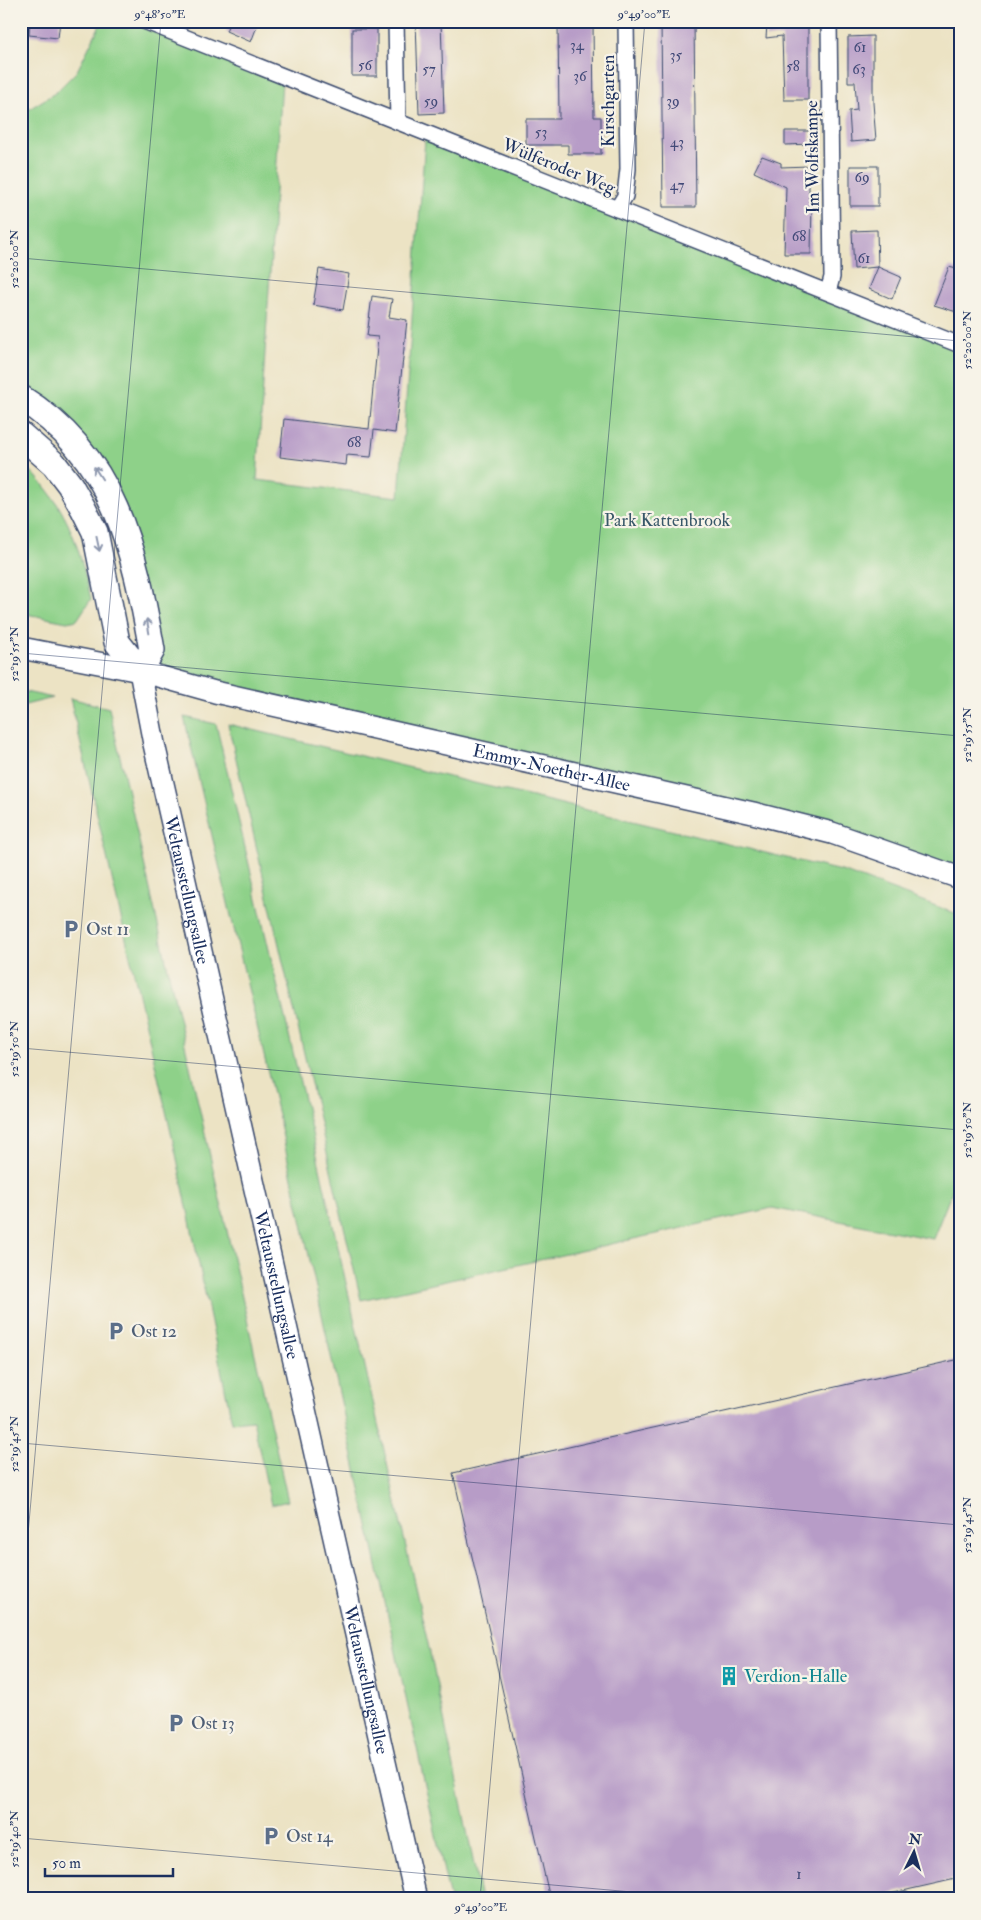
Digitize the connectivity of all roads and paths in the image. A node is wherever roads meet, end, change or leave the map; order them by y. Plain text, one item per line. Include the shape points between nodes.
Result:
1 (144, 21) edge
2 (396, 21) edge
3 (626, 21) edge
4 (828, 21) edge
5 (174, 27) edge
6 (398, 122) junction
7 (617, 209) junction
8 (828, 292) junction
9 (960, 345) edge
10 (21, 398) edge
11 (21, 435) edge
12 (21, 648) edge
13 (140, 671) junction
14 (960, 878) edge
15 (416, 1899) edge

1 - 5 street, Wülferoder Weg
2 - 6 street
3 - 7 street, Kirschgarten via 628,169 625,196
4 - 8 street, Im Wolfskampe via 832,277
5 - 6 street, Wülferoder Weg
6 - 7 street, Wülferoder Weg
7 - 8 street, Wülferoder Weg
8 - 9 street, Wülferoder Weg
13 -> 10 highway via 152,650 131,552 119,514 101,477 72,438
11 -> 13 highway via 54,464 83,508 95,532 117,642
12 - 13 main road, Emmy-Noether-Allee
13 - 14 main road, Emmy-Noether-Allee via 215,692 754,813 832,833
13 - 15 main road, Weltausstellungsallee

